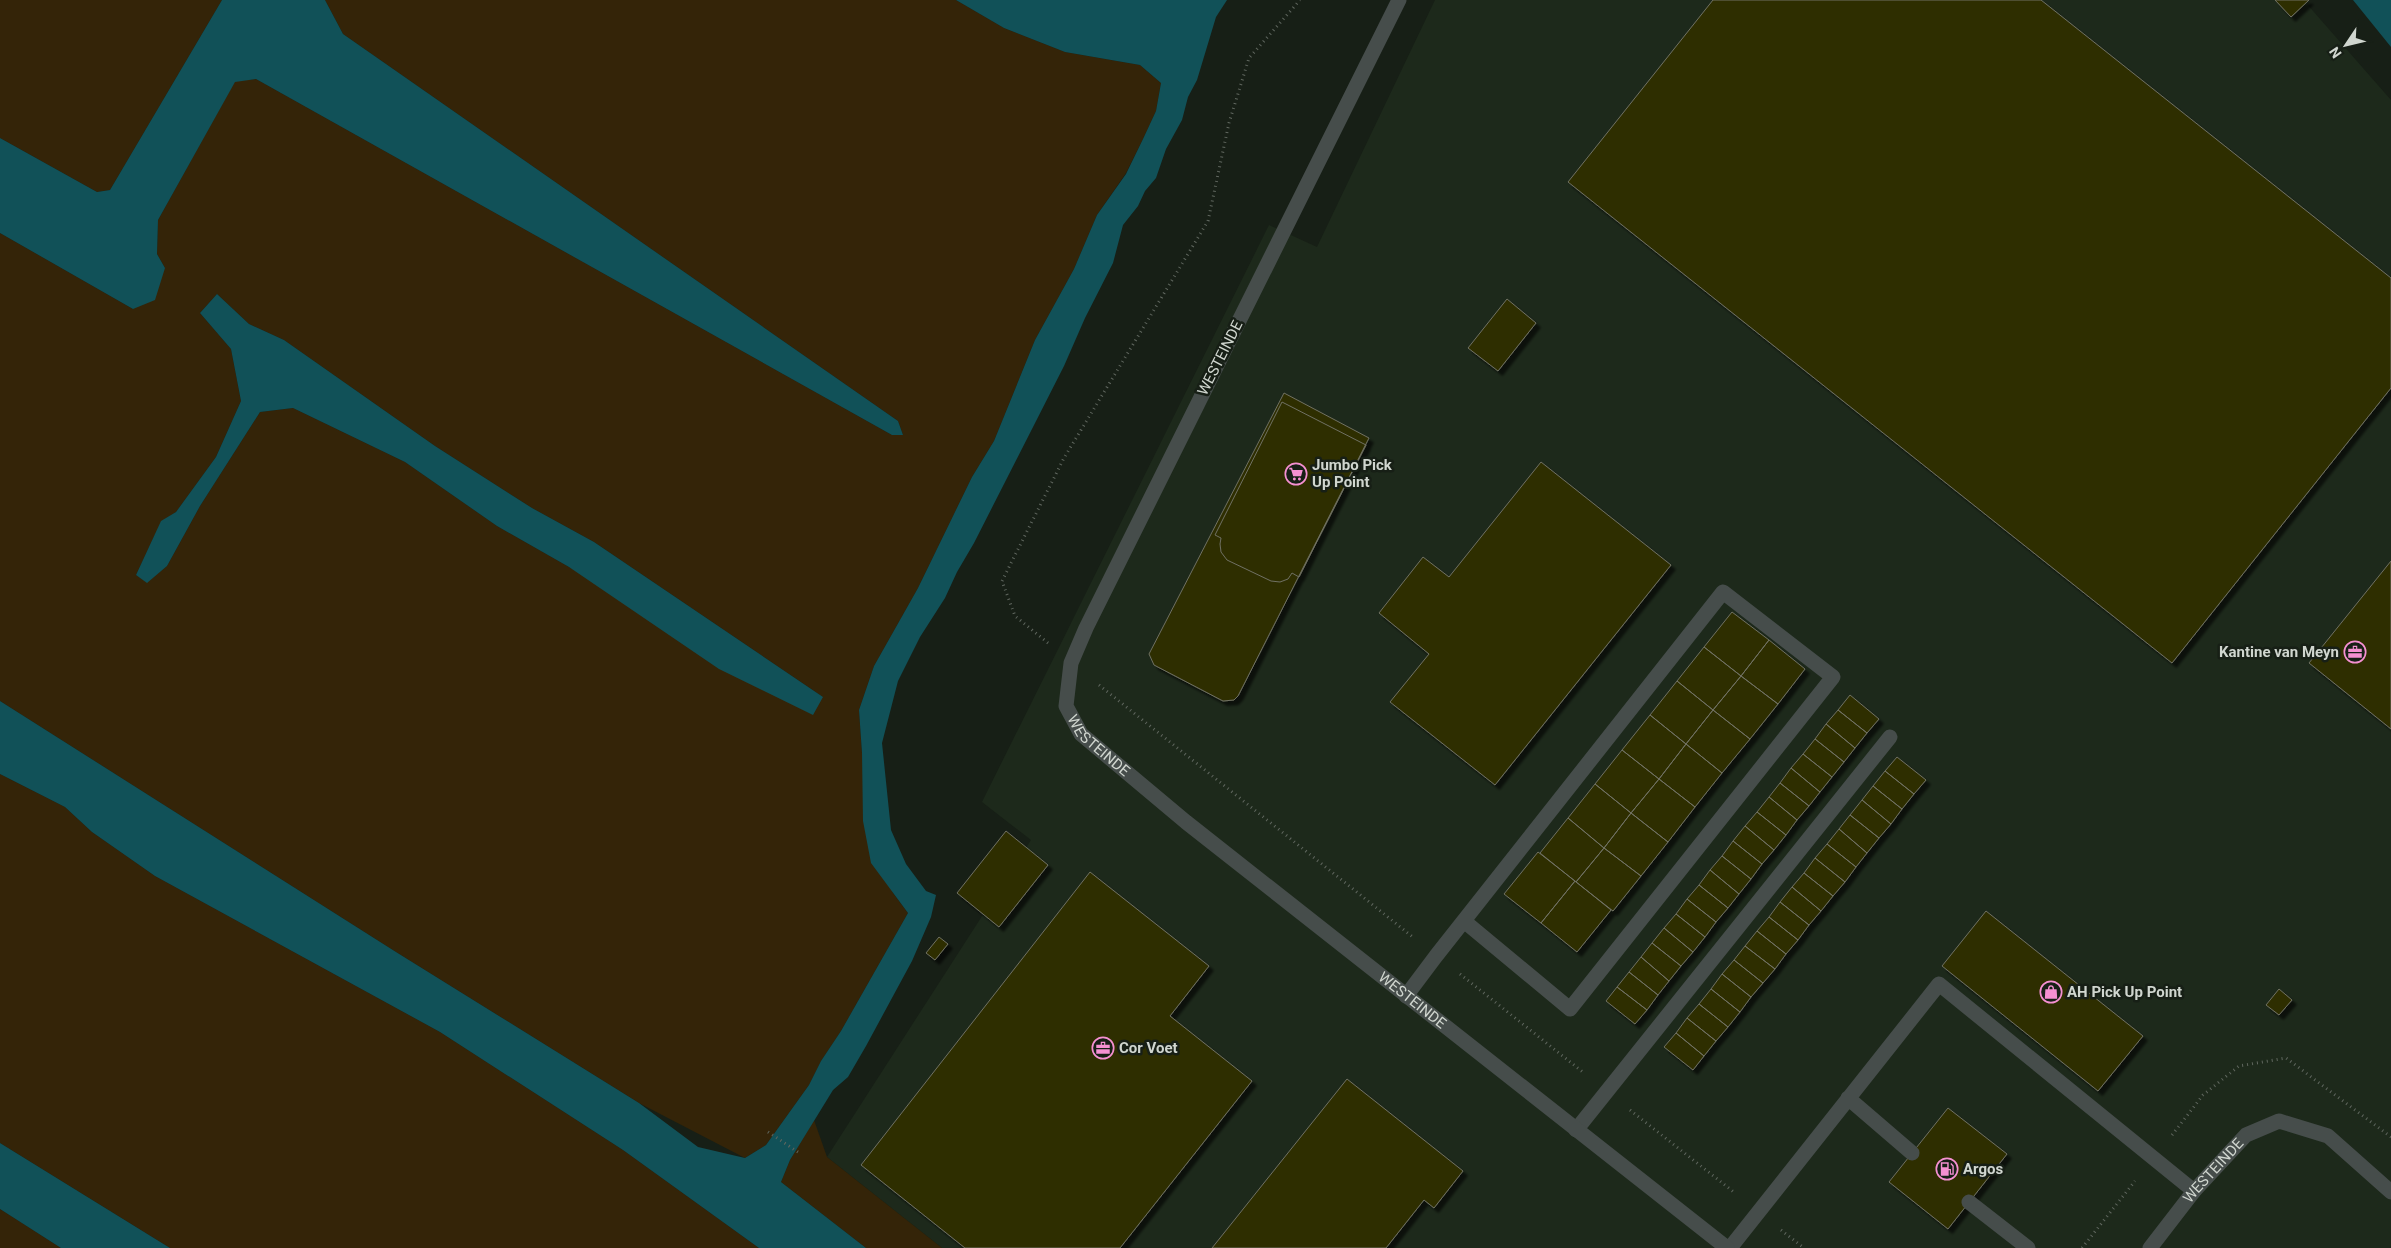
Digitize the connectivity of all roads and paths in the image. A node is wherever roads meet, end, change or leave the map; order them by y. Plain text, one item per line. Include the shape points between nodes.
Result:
1 (1300, 0) edge
2 (1400, 0) edge
3 (1071, 663) junction
4 (1890, 737) dead end
5 (1464, 921) junction
6 (1406, 996) junction
7 (1848, 1098) junction
8 (1576, 1130) junction
9 (768, 1132) dead end
10 (798, 1152) dead end
11 (1912, 1153) dead end
12 (2194, 1191) junction
13 (2391, 1192) edge
14 (1969, 1202) dead end
15 (1728, 1248) edge
16 (2028, 1248) edge
17 (2150, 1248) edge

1 - 3 path via 1250,58 1229,123 1208,222 1064,458 1002,581 1015,616
2 - 3 street, WESTEINDE via 1113,572
3 - 6 street, WESTEINDE via 1066,706 1081,734 1186,822
4 - 8 street
5 - 5 street via 1723,592 1833,677 1570,1010
5 - 6 street
6 - 8 street, WESTEINDE
7 - 11 street
7 - 12 street via 1940,984
7 - 15 street
8 - 15 street, WESTEINDE
9 - 10 path
12 - 13 street, WESTEINDE via 2246,1136 2279,1121 2328,1136
12 - 17 street, WESTEINDE
14 - 16 street

